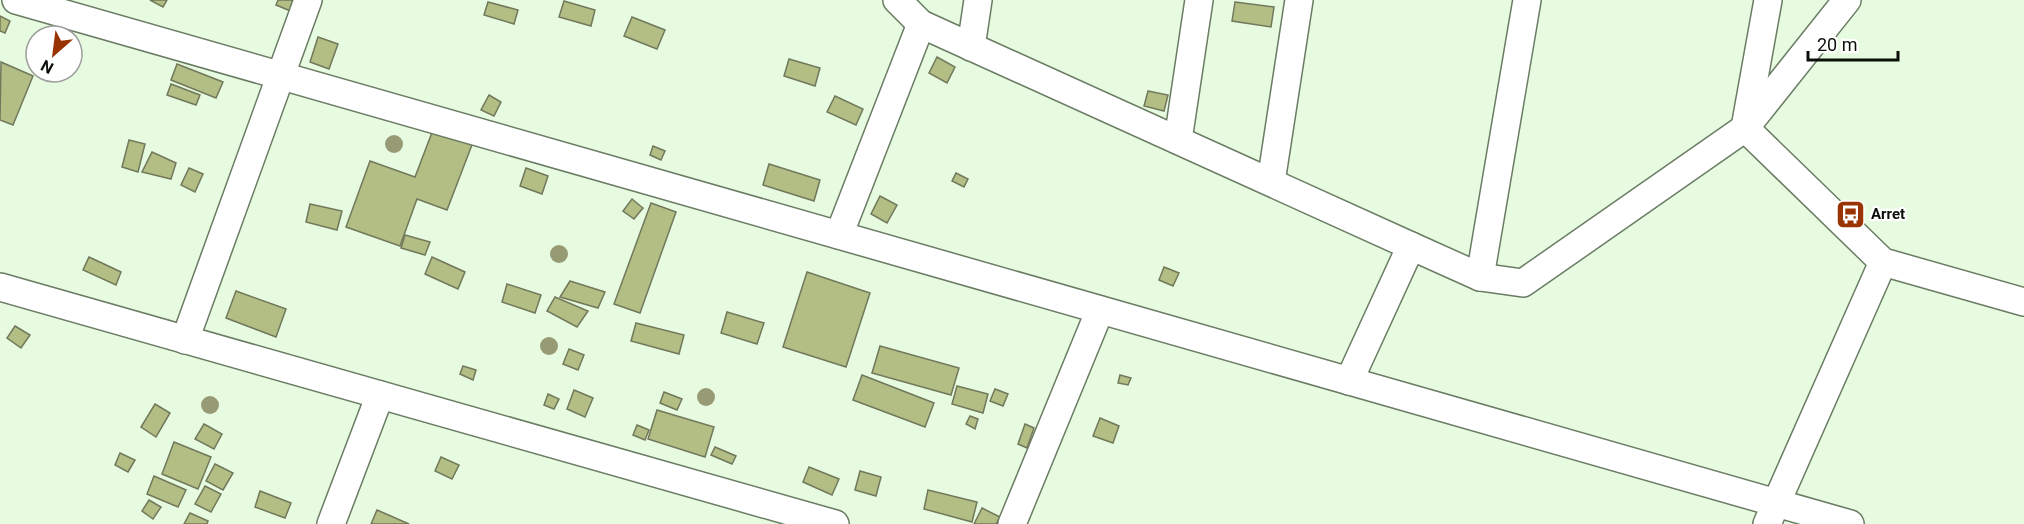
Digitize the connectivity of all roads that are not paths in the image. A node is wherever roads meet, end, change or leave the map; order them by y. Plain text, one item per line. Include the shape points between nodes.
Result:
1 (16, 0) edge
2 (308, 0) edge
3 (897, 0) edge
4 (978, 0) edge
5 (1200, 0) edge
6 (1299, 0) edge
7 (1527, 0) edge
8 (1768, 0) edge
9 (1847, 0) edge
10 (921, 24) junction
11 (971, 47) junction
12 (281, 76) junction
13 (1745, 128) junction
14 (1178, 140) junction
15 (1271, 182) junction
16 (839, 236) junction
17 (1411, 246) junction
18 (1882, 262) junction
19 (1480, 277) junction
20 (0, 287) edge
21 (2024, 302) edge
22 (1100, 310) junction
23 (184, 340) junction
24 (1349, 381) junction
25 (380, 395) junction
26 (1772, 513) edge
27 (331, 524) edge
28 (835, 524) edge
29 (1011, 524) edge
30 (1850, 524) edge

1 - 12 street
2 - 12 street
3 - 10 street
4 - 11 street
5 - 14 street
6 - 15 street
7 - 19 street
8 - 13 street
9 - 13 street
10 - 11 street
10 - 16 street
11 - 14 street
12 - 16 street
12 - 23 street
13 - 18 street
13 - 19 street via 1523,283
14 - 15 street
15 - 17 street
16 - 22 street
17 - 19 street
17 - 24 street
18 - 21 street
18 - 26 street
20 - 23 street
22 - 24 street
22 - 29 street
23 - 25 street
24 - 26 street
25 - 27 street
25 - 28 street
26 - 30 street

